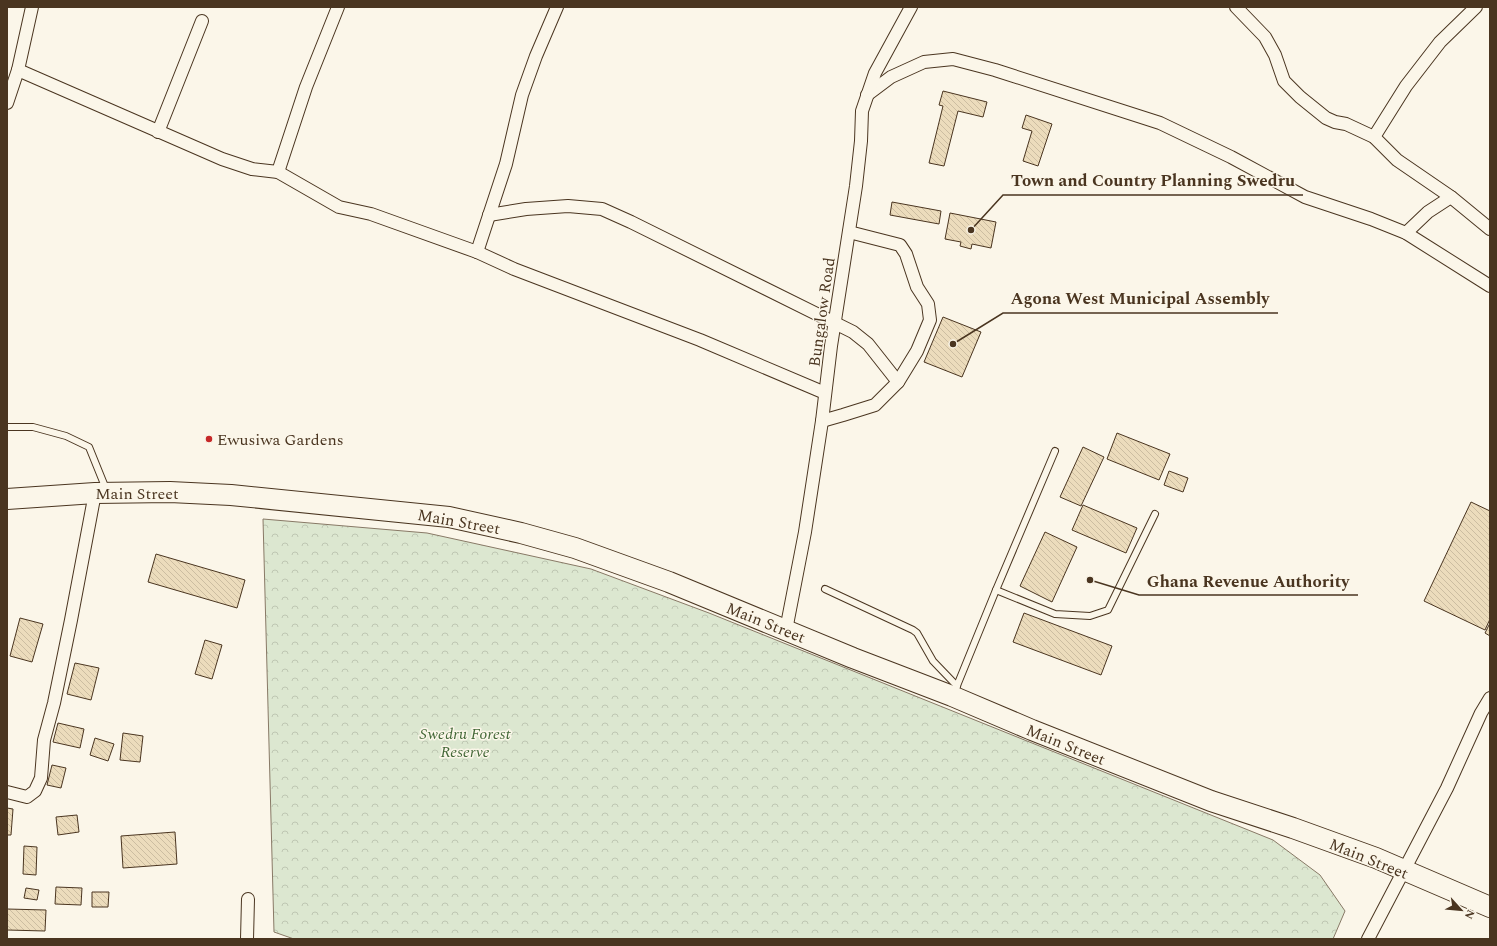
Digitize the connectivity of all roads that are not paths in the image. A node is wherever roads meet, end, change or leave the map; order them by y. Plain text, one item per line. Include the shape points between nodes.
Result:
1 (32, 7) edge
2 (338, 7) edge
3 (558, 7) edge
4 (910, 7) edge
5 (1236, 7) edge
6 (1476, 7) edge
7 (202, 20) dead end
8 (18, 70) junction
9 (867, 95) junction
10 (7, 103) edge
11 (158, 132) junction
12 (1374, 136) junction
13 (278, 172) junction
14 (1451, 197) junction
15 (489, 215) junction
16 (1490, 229) edge
17 (849, 232) junction
18 (1406, 234) junction
19 (477, 252) junction
20 (1490, 286) edge
21 (835, 323) junction
22 (898, 382) junction
23 (825, 393) junction
24 (822, 421) junction
25 (7, 427) edge
26 (1055, 451) dead end
27 (101, 493) junction
28 (7, 499) edge
29 (1155, 514) dead end
30 (825, 589) dead end
31 (996, 590) junction
32 (786, 630) junction
33 (955, 691) junction
34 (1490, 698) edge
35 (7, 792) edge
36 (1404, 871) junction
37 (248, 899) dead end
38 (1490, 907) edge
39 (247, 939) edge
40 (1368, 939) edge

1 - 8 street
2 - 13 street via 306,87
3 - 15 street via 522,95 506,164
4 - 9 street, Bungalow Road via 875,73
5 - 12 street via 1265,37 1284,81 1300,97 1326,118
6 - 12 street via 1435,48 1406,86
7 - 11 street
8 - 10 street
8 - 11 street
9 - 17 street, Bungalow Road via 862,111 861,141
9 - 18 street via 891,77 924,62 953,59 1160,123 1305,197 1371,219
11 - 13 street via 252,169
12 - 14 street via 1397,160
13 - 19 street via 339,207 371,214
14 - 16 street
14 - 18 street via 1428,212
15 - 19 street
15 - 21 street via 568,206 602,209
17 - 21 street, Bungalow Road
17 - 22 street via 900,245 906,254 917,287 928,304 930,320 917,351
18 - 20 street
19 - 23 street via 514,269 700,340
21 - 22 street via 853,332 868,344
21 - 23 street, Bungalow Road
22 - 24 street via 875,405
23 - 24 street, Bungalow Road
24 - 32 street, Bungalow Road via 805,532
25 - 27 lane via 40,429 66,436 89,447
26 - 31 lane
27 - 28 main road, Main Street
27 - 32 main road, Main Street via 170,492 231,495 449,517 575,548 669,582
27 - 35 street via 44,740 41,778 36,791 27,797
29 - 31 lane via 1108,610 1090,616 1055,614
30 - 33 lane via 917,633
31 - 33 lane
32 - 33 main road, Main Street
33 - 36 main road, Main Street via 1032,730 1211,801 1293,828
34 - 36 street
36 - 38 main road, Main Street
36 - 40 street
37 - 39 street

